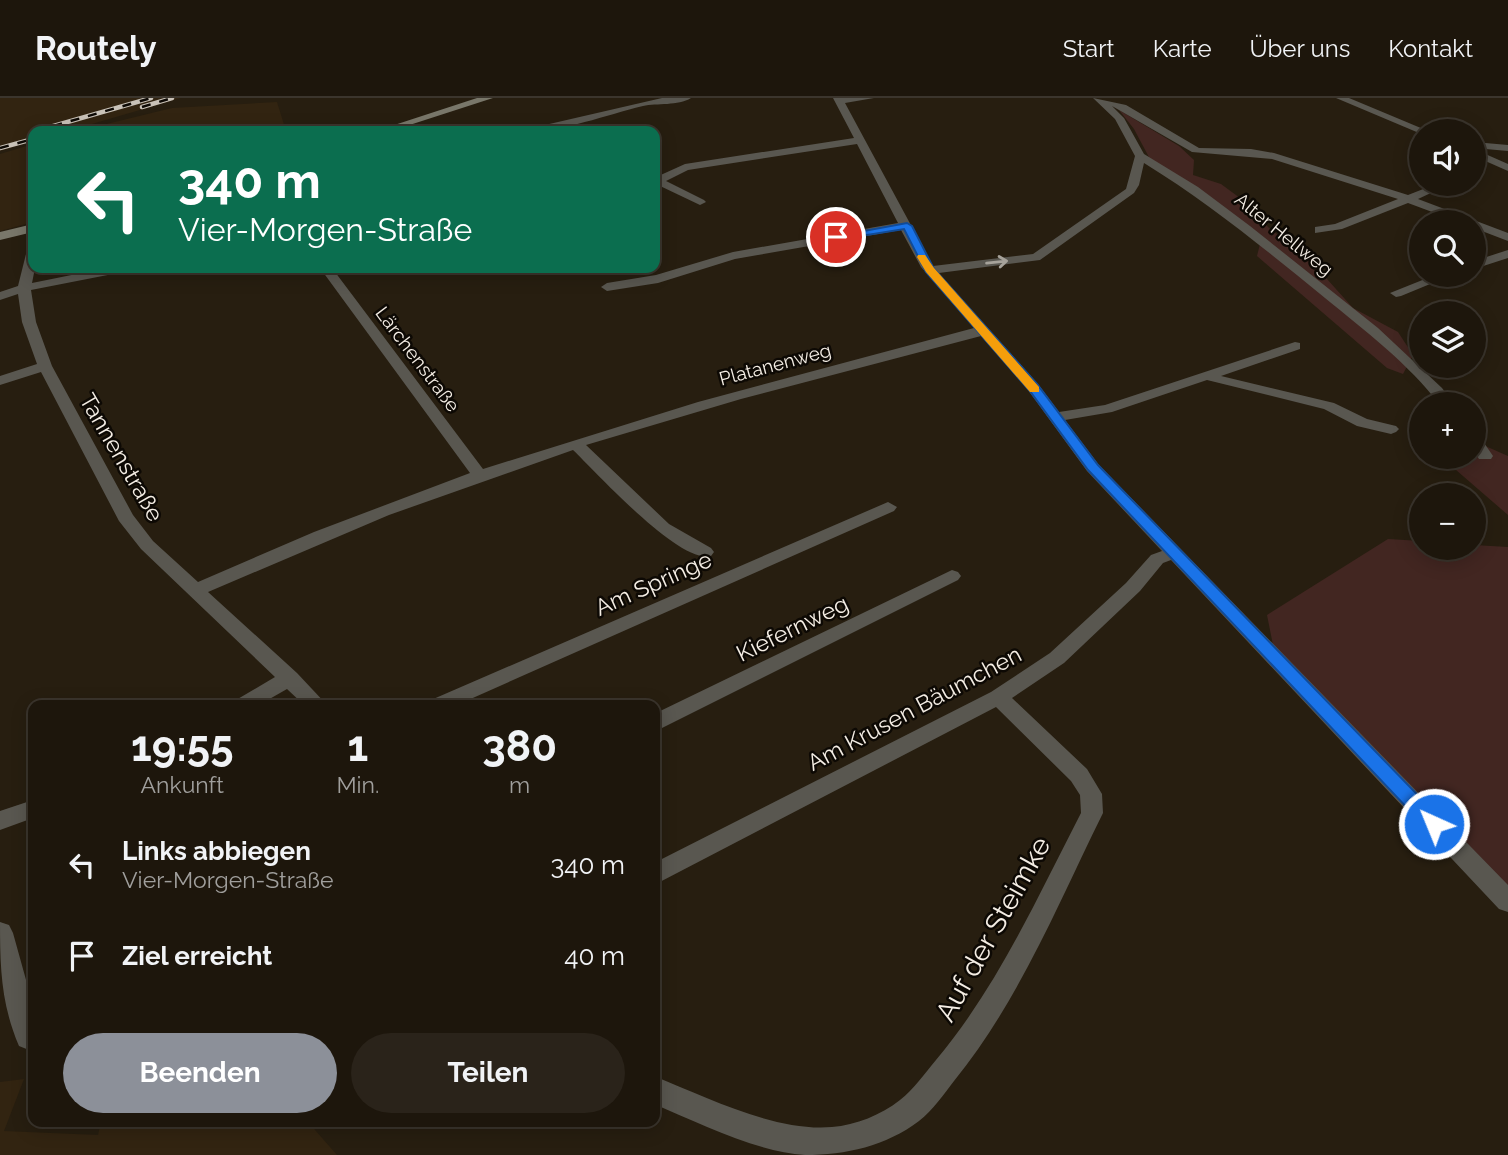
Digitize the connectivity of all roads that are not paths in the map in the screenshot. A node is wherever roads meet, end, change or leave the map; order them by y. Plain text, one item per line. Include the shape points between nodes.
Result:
1 (488, 98) edge
2 (686, 98) edge
3 (869, 98) edge
4 (1340, 98) edge
5 (839, 100) edge
6 (1102, 100) edge
7 (1409, 125) edge
8 (397, 126) edge
9 (550, 126) edge
10 (860, 140) junction
11 (1486, 146) edge
12 (1508, 148) edge
13 (1140, 156) junction
14 (1486, 158) edge
15 (1508, 168) edge
16 (660, 180) edge
17 (660, 184) edge
18 (1416, 196) edge
19 (1409, 199) junction
20 (700, 202) dead end
21 (907, 226) junction
22 (28, 229) edge
23 (1319, 230) dead end
24 (0, 236) edge
25 (1508, 237) edge
26 (1508, 254) edge
27 (1486, 261) edge
28 (930, 270) junction
29 (28, 271) edge
30 (98, 273) edge
31 (330, 273) edge
32 (607, 287) dead end
33 (1413, 287) edge
34 (24, 288) junction
35 (1396, 293) dead end
36 (0, 296) edge
37 (985, 331) junction
38 (1294, 346) dead end
39 (45, 366) junction
40 (1208, 376) junction
41 (0, 381) edge
42 (1438, 392) edge
43 (1053, 417) junction
44 (1391, 429) dead end
45 (577, 444) junction
46 (479, 474) junction
47 (888, 507) dead end
48 (705, 552) dead end
49 (1172, 553) junction
50 (952, 576) dead end
51 (196, 590) junction
52 (290, 678) junction
53 (998, 697) junction
54 (252, 700) edge
55 (312, 700) edge
56 (449, 700) edge
57 (660, 721) edge
58 (28, 811) edge
59 (0, 821) edge
60 (660, 871) edge
61 (1508, 901) edge
62 (0, 933) edge
63 (28, 1033) edge
64 (660, 1092) edge

1 - 8 street
2 - 9 street via 644,103
3 - 5 street
4 - 7 street
5 - 10 street
6 - 13 street, Alter Hellweg via 1119,118
6 - 19 street via 1196,150 1262,153
10 - 16 street via 699,164
10 - 21 street
11 - 12 street
28 -> 13 street via 1036,257 1130,191
13 - 42 street, Alter Hellweg via 1246,228 1373,331
14 - 15 street
17 - 20 street
18 - 19 street
19 - 23 street via 1338,228
19 - 25 street
21 - 28 street
21 - 32 street via 733,257 658,279
22 - 24 street
26 - 27 street
28 - 37 street
29 - 34 street, Tannenstraße
30 - 34 street
31 - 46 street, Lärchenstraße
33 - 35 street
34 - 36 street
34 - 39 street, Tannenstraße via 29,322
37 - 43 street
37 - 45 street, Platanenweg via 702,405
38 - 40 street
39 - 41 street
39 - 51 street, Tannenstraße via 125,517 147,545
40 - 43 street via 1107,408
40 - 44 street via 1329,406 1362,423
43 - 49 street
45 - 46 street, Platanenweg
45 - 48 street via 663,528
46 - 51 street, Platanenweg via 307,539
47 - 56 street, Am Springe
49 - 53 street, Am Krusen Bäumchen via 1157,559 1065,652
49 - 61 street
50 - 57 street, Kiefernweg
51 - 52 street, Tannenstraße
52 - 54 street
52 - 55 street, Tannenstraße
53 - 60 street, Am Krusen Bäumchen
53 - 64 street, Auf der Steimke via 1079,775 1091,794 1091,813 997,998 960,1054 910,1110 841,1141 791,1139
58 - 59 street
62 - 63 street

